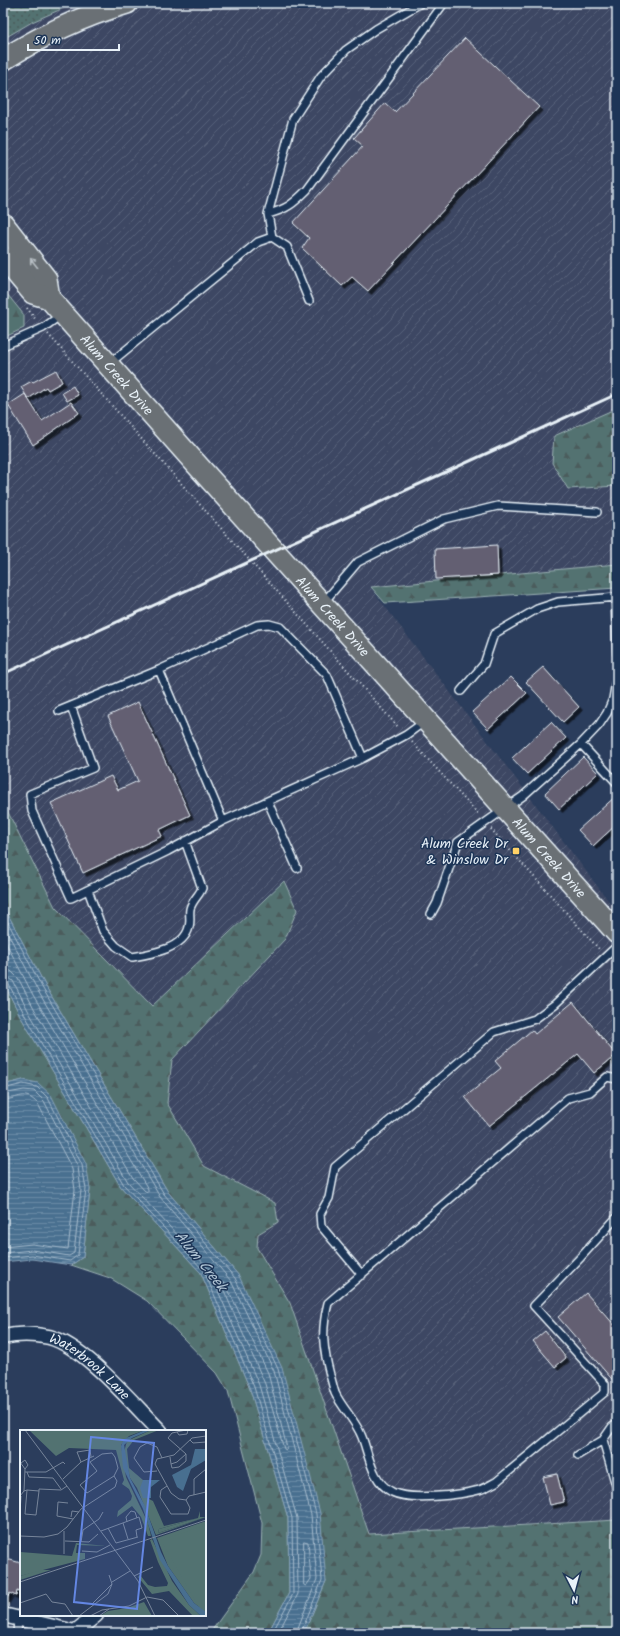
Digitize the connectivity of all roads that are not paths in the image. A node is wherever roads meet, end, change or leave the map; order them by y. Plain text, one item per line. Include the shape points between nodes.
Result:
1 (127, 3) edge
2 (421, 3) edge
3 (444, 3) edge
4 (3, 60) edge
5 (268, 214) junction
6 (3, 224) edge
7 (272, 237) junction
8 (3, 257) edge
9 (49, 298) junction
10 (308, 301) dead end
11 (63, 314) junction
12 (3, 346) edge
13 (108, 364) junction
14 (597, 512) dead end
15 (616, 597) edge
16 (323, 604) junction
17 (617, 653) edge
18 (159, 670) junction
19 (617, 675) edge
20 (461, 691) dead end
21 (71, 706) junction
22 (59, 711) dead end
23 (426, 720) junction
24 (581, 744) junction
25 (363, 758) junction
26 (617, 783) edge
27 (268, 802) junction
28 (505, 810) junction
29 (223, 821) junction
30 (186, 841) junction
31 (297, 868) dead end
32 (88, 890) junction
33 (431, 914) dead end
34 (617, 933) edge
35 (617, 946) edge
36 (617, 1079) edge
37 (617, 1217) edge
38 (362, 1275) junction
39 (3, 1337) edge
40 (617, 1424) edge
41 (159, 1430) edge
42 (603, 1440) junction
43 (578, 1455) dead end
44 (617, 1489) edge
45 (3, 1615) edge
46 (95, 1616) edge
47 (18, 1619) junction
48 (17, 1633) edge

1 - 4 main road via 74,21 27,44
2 - 5 lane via 346,50 321,76 293,119
3 - 5 lane via 307,190 283,210
5 - 7 lane
9 -> 6 main road via 46,279
7 - 10 lane via 287,247
7 - 13 lane via 258,242
8 - 9 main road, Alum Creek Drive via 33,293
9 - 11 main road, Alum Creek Drive
11 - 12 lane via 43,328
11 - 13 main road, Alum Creek Drive
13 - 16 main road, Alum Creek Drive
14 - 16 lane via 498,506 444,519 358,562
15 - 17 lane
15 - 20 lane via 558,602 537,609 494,634 484,664
16 - 23 main road, Alum Creek Drive
18 - 21 lane
18 - 25 lane via 257,625 269,624 280,627 327,675
18 - 29 lane
19 - 24 lane via 613,699 607,713
21 - 22 lane
21 - 32 lane via 93,768 30,794 32,811 71,898
23 - 25 lane via 406,735
23 - 28 main road, Alum Creek Drive
24 - 26 lane
24 - 28 lane
25 - 27 lane
27 - 29 lane
27 - 31 lane
28 - 33 lane via 458,842
28 - 34 main road, Alum Creek Drive
29 - 30 lane
30 - 32 lane
30 - 32 lane via 202,888 190,910 189,928 183,939 161,952 132,957 116,946 103,932
35 - 38 lane via 555,1004 534,1019 494,1032 335,1167 329,1198 320,1214 321,1226
36 - 38 lane via 607,1078 590,1092 568,1098
37 - 38 lane via 534,1306 605,1384 605,1392 496,1482 480,1490 457,1494 405,1496 392,1492 381,1484 372,1468 362,1436 335,1393 324,1354 323,1338 328,1303
39 - 41 street, Waterbrook Lane via 49,1338 77,1351
40 - 42 lane
42 - 43 lane
42 - 44 lane
45 - 47 street
46 - 47 street via 75,1632
47 - 48 lane

